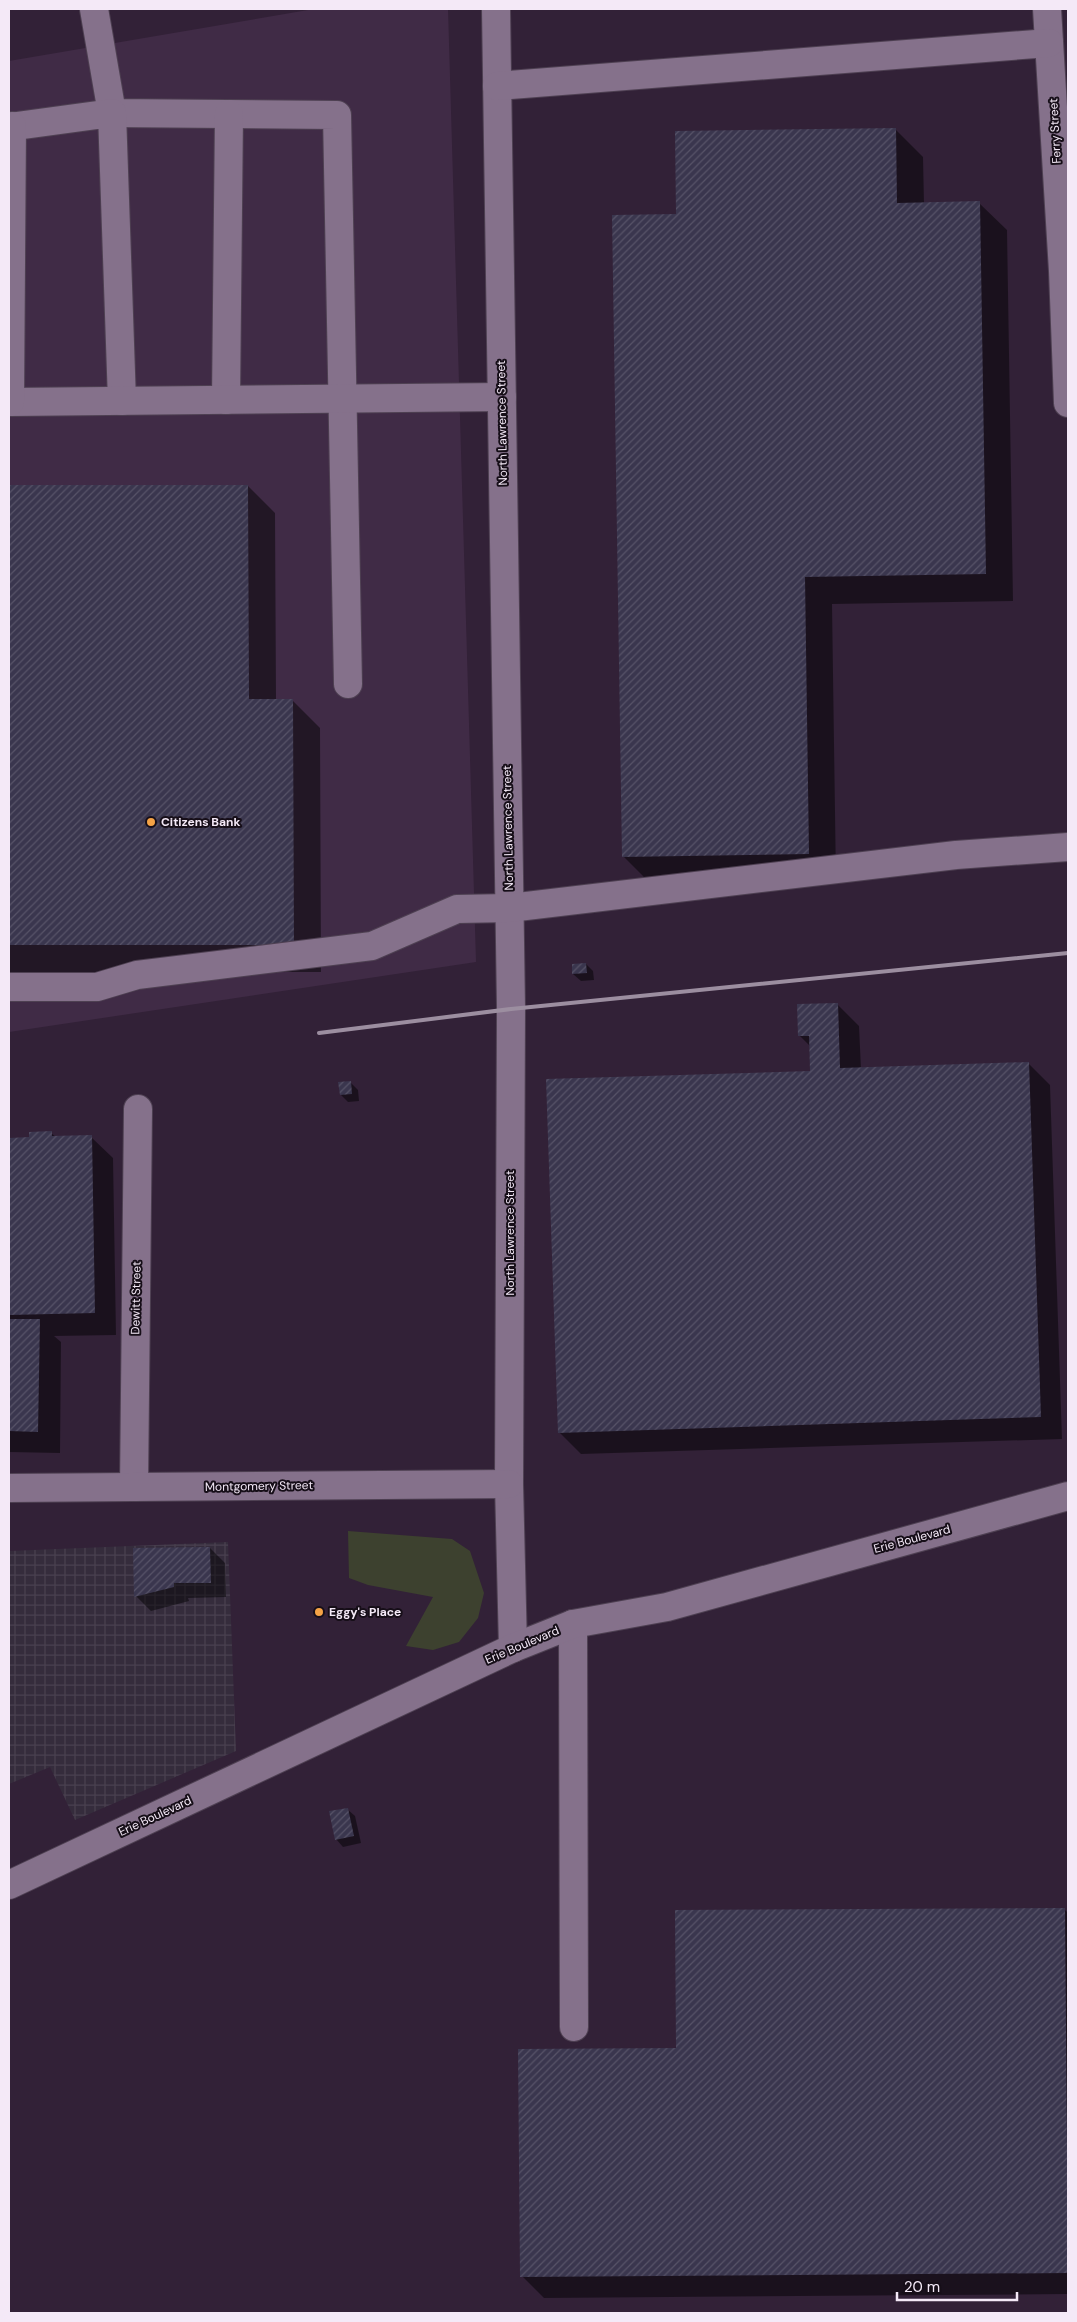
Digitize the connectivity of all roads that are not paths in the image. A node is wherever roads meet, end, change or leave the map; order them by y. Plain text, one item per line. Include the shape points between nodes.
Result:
1 (94, 9) edge
2 (496, 9) edge
3 (1047, 9) edge
4 (1049, 43) junction
5 (497, 86) junction
6 (112, 113) junction
7 (229, 114) junction
8 (10, 127) edge
9 (1066, 270) edge
10 (502, 397) junction
11 (342, 399) junction
12 (226, 400) junction
13 (122, 401) junction
14 (9, 402) edge
15 (1068, 403) edge
16 (348, 684) dead end
17 (1068, 847) edge
18 (510, 908) junction
19 (9, 987) edge
20 (138, 1109) dead end
21 (509, 1484) junction
22 (134, 1487) junction
23 (9, 1488) edge
24 (1068, 1496) edge
25 (573, 1624) junction
26 (514, 1648) junction
27 (9, 1885) edge
28 (574, 2028) dead end

1 - 6 street
2 - 5 street, North Lawrence Street
3 - 4 street, Ferry Street
4 - 5 street
4 - 9 street, Ferry Street
5 - 10 street, North Lawrence Street
6 - 7 street
6 - 8 street
6 - 13 street
7 - 11 street via 337,115
7 - 12 street
8 - 14 street
9 - 15 street, Ferry Street
10 - 11 street
10 - 18 street, North Lawrence Street
11 - 12 street
11 - 16 street
12 - 13 street
13 - 14 street
17 - 18 street via 956,855
18 - 19 street via 457,909 372,946 138,975 97,988
18 - 21 street, North Lawrence Street
20 - 22 street, Dewitt Street
21 - 22 street, Montgomery Street
21 - 26 street, North Lawrence Street
22 - 23 street, Montgomery Street
24 - 25 street, Erie Boulevard via 667,1607
25 - 26 street, Erie Boulevard
25 - 28 street
26 - 27 street, Erie Boulevard

